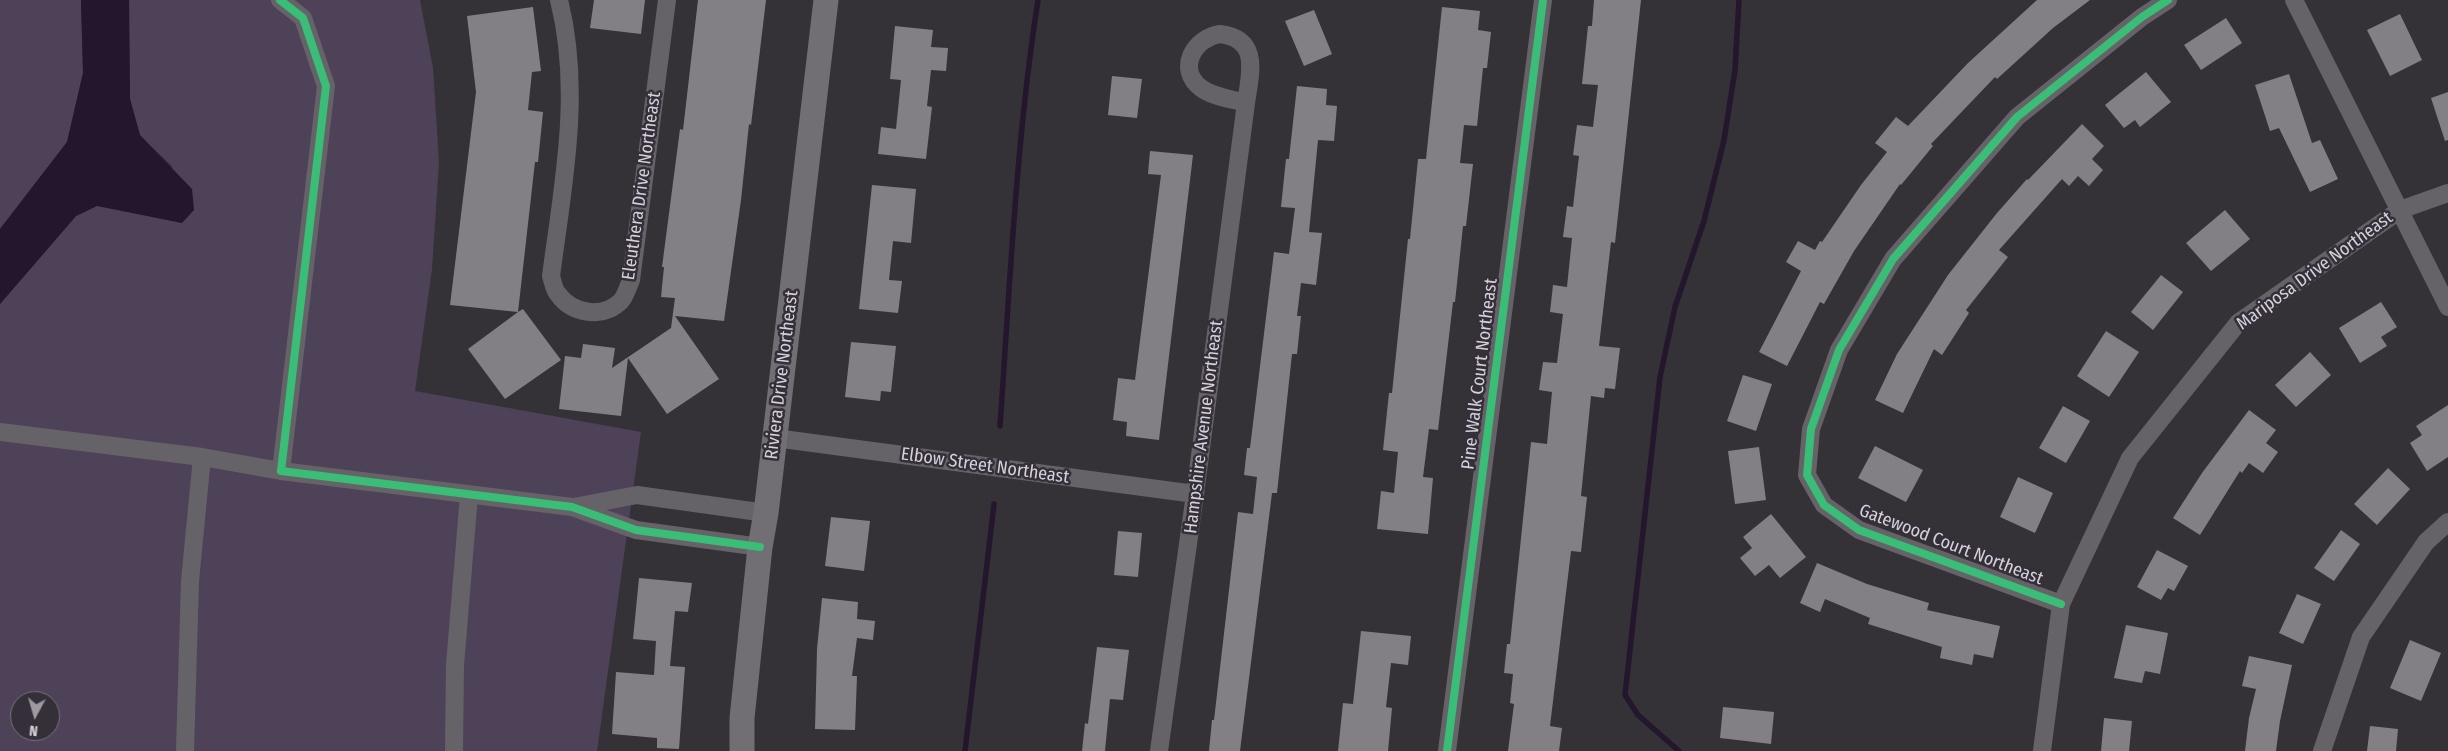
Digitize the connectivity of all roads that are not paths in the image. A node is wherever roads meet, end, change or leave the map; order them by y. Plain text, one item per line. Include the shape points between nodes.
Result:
1 (280, 0) edge
2 (559, 0) edge
3 (667, 0) edge
4 (826, 0) edge
5 (1543, 0) edge
6 (2168, 0) edge
7 (2294, 0) edge
8 (1246, 103) dead end
9 (2448, 193) edge
10 (2400, 210) junction
11 (2448, 307) edge
12 (0, 432) edge
13 (774, 438) junction
14 (202, 457) junction
15 (281, 471) junction
16 (1195, 494) junction
17 (469, 495) junction
18 (572, 507) junction
19 (766, 513) junction
20 (2448, 522) edge
21 (760, 547) junction
22 (2061, 604) junction
23 (185, 751) edge
24 (454, 751) edge
25 (742, 751) edge
26 (1159, 751) edge
27 (1447, 751) edge
28 (2042, 751) edge
29 (2322, 751) edge

1 - 15 street via 303,18 326,86
2 - 3 street, Eleuthera Drive Northeast via 567,32 569,135 551,276 557,294 568,305 586,312 607,311 622,301 631,280
4 - 13 street, Riviera Drive Northeast
5 - 27 street, Pine Walk Court Northeast
6 - 22 street, Gatewood Court Northeast via 2017,117 1893,259 1839,350 1811,429 1807,475 1824,505 1859,530
7 - 10 street
8 - 16 street, Hampshire Avenue Northeast
9 - 10 street, Mariposa Drive Northeast
10 - 11 street
10 - 22 street, Mariposa Drive Northeast via 2238,323 2130,458
12 - 14 street
13 - 16 street, Elbow Street Northeast
13 - 19 street, Riviera Drive Northeast
14 - 15 street
14 - 23 street via 190,581
15 - 17 street
16 - 26 street, Hampshire Avenue Northeast
17 - 18 street
17 - 24 street via 454,665
18 - 19 street via 637,495
18 - 21 street via 636,530
19 - 21 street, Riviera Drive Northeast
20 - 29 street via 2426,542 2361,637
21 - 25 street, Riviera Drive Northeast via 742,718
22 - 28 street, Mariposa Drive Northeast

